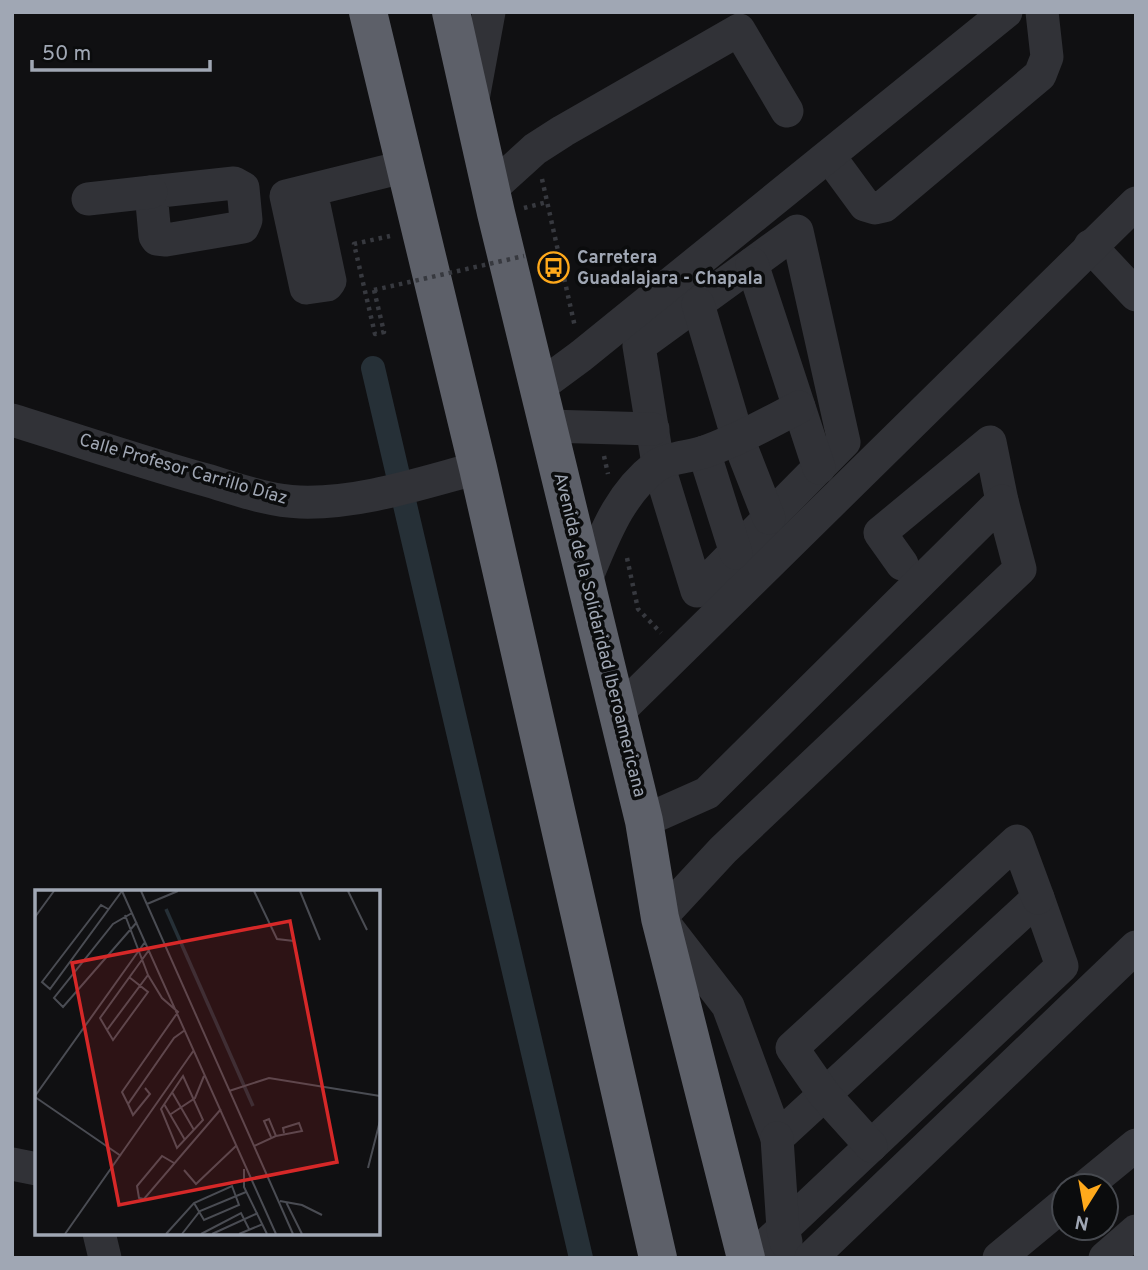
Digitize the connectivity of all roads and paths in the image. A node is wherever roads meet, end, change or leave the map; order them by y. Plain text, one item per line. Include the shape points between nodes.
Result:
1 (369, 12) edge
2 (451, 12) edge
3 (489, 12) edge
4 (1006, 12) edge
5 (1042, 12) edge
6 (472, 105) junction
7 (787, 111) dead end
8 (535, 149) junction
9 (829, 156) junction
10 (407, 166) junction
11 (491, 190) junction
12 (151, 192) junction
13 (88, 199) dead end
14 (244, 202) junction
15 (547, 202) junction
16 (1136, 203) edge
17 (524, 207) dead end
18 (390, 236) dead end
19 (1090, 246) junction
20 (524, 256) dead end
21 (752, 264) junction
22 (1136, 295) edge
23 (698, 304) junction
24 (581, 356) junction
25 (539, 387) junction
26 (799, 407) junction
27 (12, 420) edge
28 (548, 426) junction
29 (598, 428) junction
30 (653, 429) junction
31 (738, 439) junction
32 (704, 452) junction
33 (658, 464) junction
34 (478, 468) junction
35 (819, 468) junction
36 (1002, 501) junction
37 (616, 510) junction
38 (769, 518) junction
39 (736, 553) junction
40 (902, 564) dead end
41 (586, 579) junction
42 (692, 641) junction
43 (618, 712) junction
44 (644, 821) junction
45 (1038, 898) junction
46 (660, 918) junction
47 (1136, 947) edge
48 (824, 1094) junction
49 (777, 1138) junction
50 (1136, 1145) edge
51 (871, 1146) junction
52 (12, 1164) edge
53 (35, 1169) edge
54 (1103, 1172) edge
55 (1050, 1216) edge
56 (1136, 1231) edge
57 (99, 1235) edge
58 (786, 1243) edge
59 (105, 1258) edge
60 (658, 1258) edge
61 (746, 1258) edge
62 (752, 1258) edge
63 (811, 1258) edge
64 (999, 1258) edge
65 (1105, 1258) edge

1 - 10 highway
2 - 6 highway, Avenida de la Solidaridad Iberoamericana
3 - 6 street
4 - 9 street
5 - 9 street via 1047,57 1040,75 884,206 866,205
6 - 11 highway, Avenida de la Solidaridad Iberoamericana
7 - 8 street via 739,30
8 - 11 street
8 - 15 path
9 - 24 street
10 - 14 street via 299,194
10 - 34 highway
11 - 25 highway, Avenida de la Solidaridad Iberoamericana
12 - 13 street
12 - 14 street via 234,183 243,188
12 - 14 street via 155,236 162,240 243,227
15 - 17 path
15 - 24 path
16 - 19 street
18 - 20 path, bridge via 354,244 375,334 384,332 374,290
19 - 22 street
19 - 42 street
21 - 23 street
21 - 26 street
21 - 35 street via 797,231 844,442
23 - 30 street via 639,346
23 - 31 street
24 - 25 street
25 - 28 highway, Avenida de la Solidaridad Iberoamericana
26 - 31 street
26 - 35 street
27 - 34 street, Calle Profesor Carrillo Díaz via 160,467 299,502 366,496
28 - 29 street
28 - 41 highway, Avenida de la Solidaridad Iberoamericana
29 - 30 street
29 - 37 path
30 - 33 street
31 - 32 street
31 - 38 street
32 - 33 street
32 - 39 street
33 - 37 street
33 - 39 street via 697,591
34 - 60 highway
35 - 38 street
36 - 40 street via 990,442 880,533
36 - 44 street via 707,793
36 - 46 street via 1020,569 723,850
37 - 41 street
37 - 42 path via 638,609 659,632
38 - 39 street
41 - 43 highway, Avenida de la Solidaridad Iberoamericana
42 - 43 street
43 - 44 highway, Avenida de la Solidaridad Iberoamericana
44 - 46 highway, Avenida de la Solidaridad Iberoamericana
45 - 48 street
45 - 48 street via 1017,841 792,1048
45 - 51 street via 1062,966
46 - 49 street via 729,1006
46 - 61 highway, Avenida de la Solidaridad Iberoamericana
47 - 63 street
48 - 49 street
48 - 51 street
49 - 58 street
50 - 54 street
51 - 58 street
52 - 53 street
55 - 64 street
56 - 65 street
57 - 59 street
58 - 62 street

